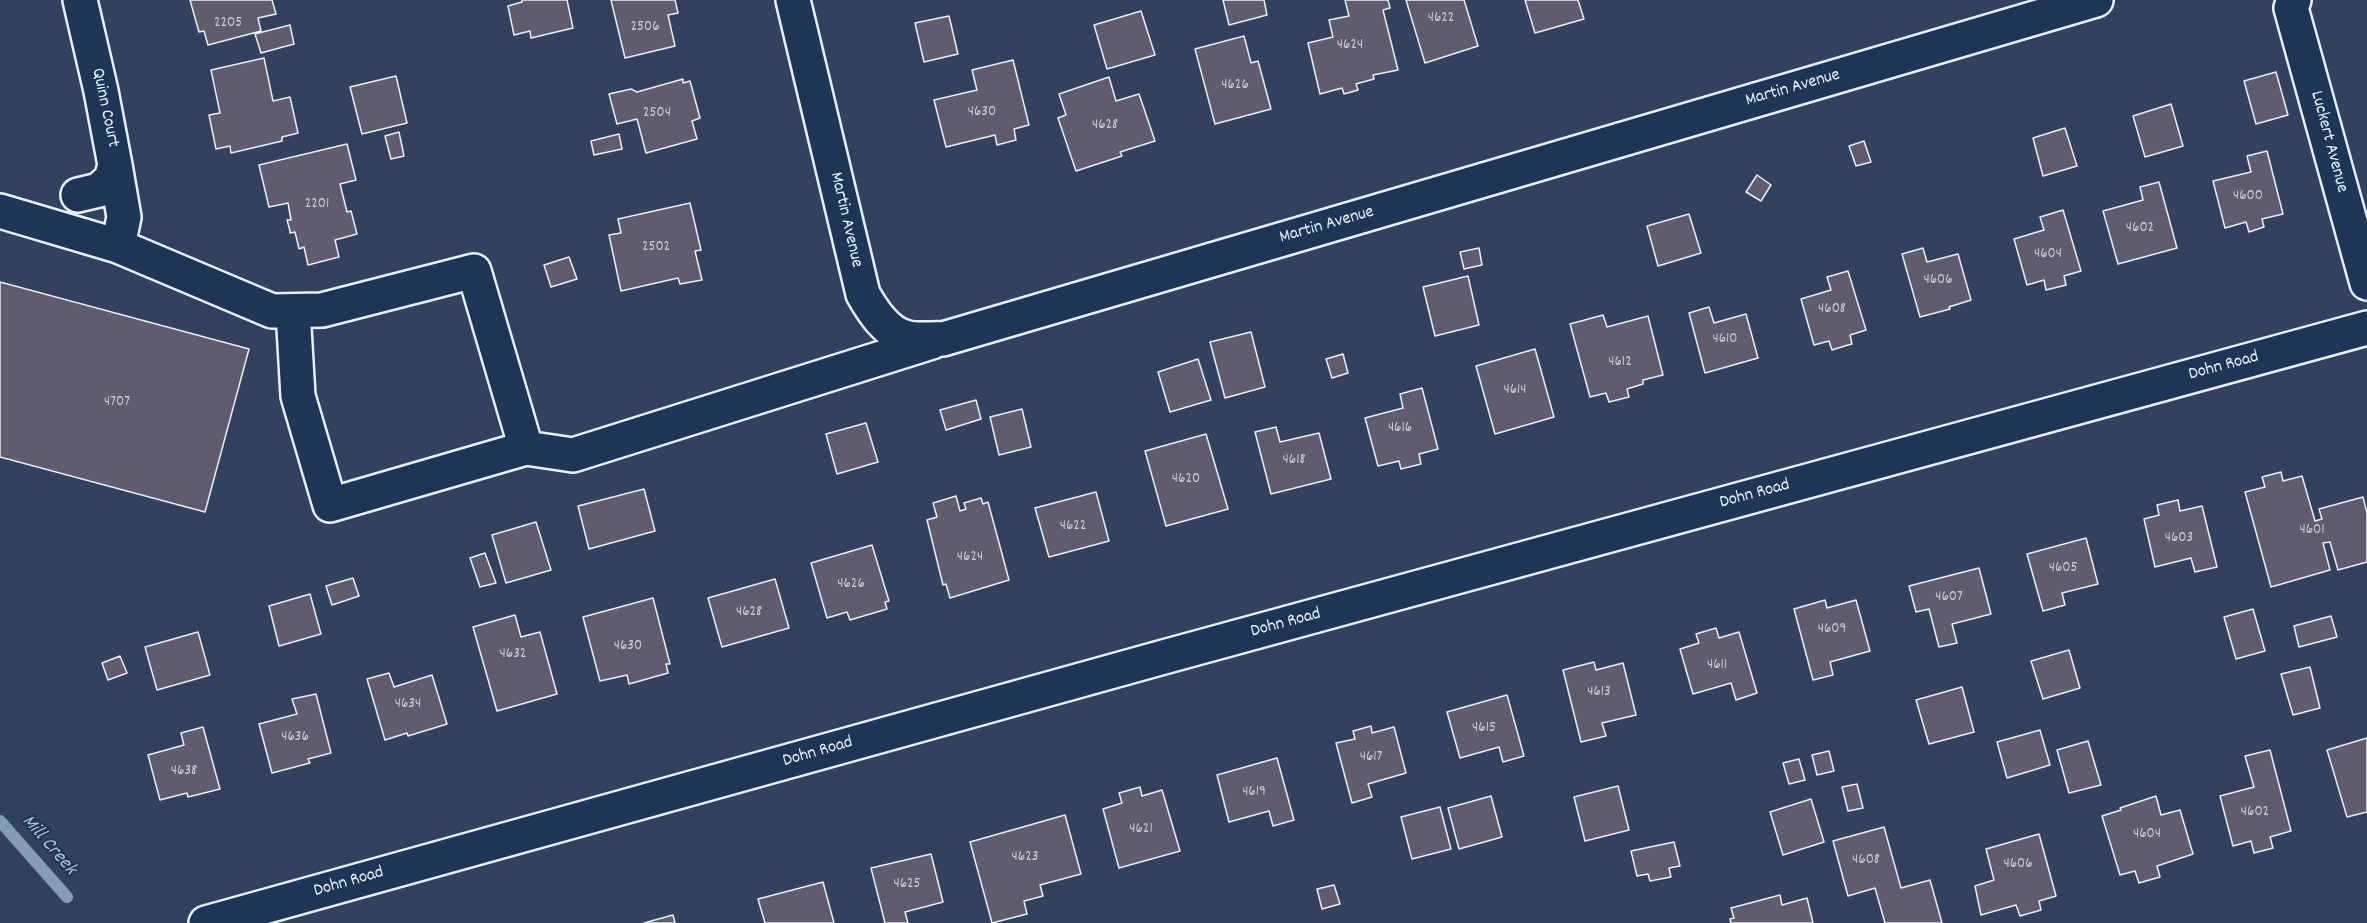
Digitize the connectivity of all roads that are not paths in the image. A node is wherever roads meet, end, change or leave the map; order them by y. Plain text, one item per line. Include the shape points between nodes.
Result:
1 (80, 0) edge
2 (793, 0) edge
3 (2096, 0) edge
4 (2294, 0) edge
5 (115, 165) junction
6 (78, 195) dead end
7 (0, 211) edge
8 (118, 246) junction
9 (2367, 283) edge
10 (293, 311) junction
11 (2367, 328) edge
12 (943, 339) junction
13 (526, 448) junction
14 (206, 923) edge

1 - 5 street, Quinn Court
2 - 12 street, Martin Avenue via 863,294 890,329 905,338
3 - 12 street, Martin Avenue
4 - 9 street, Luckert Avenue via 2291,8
5 - 6 street, Quinn Court via 111,179 99,190
5 - 8 street via 124,217
7 - 8 street
8 - 10 street via 272,311
10 - 13 street via 322,310 474,271
10 - 13 street via 298,396 330,505
11 - 14 street, Dohn Road
12 - 13 street via 573,455

